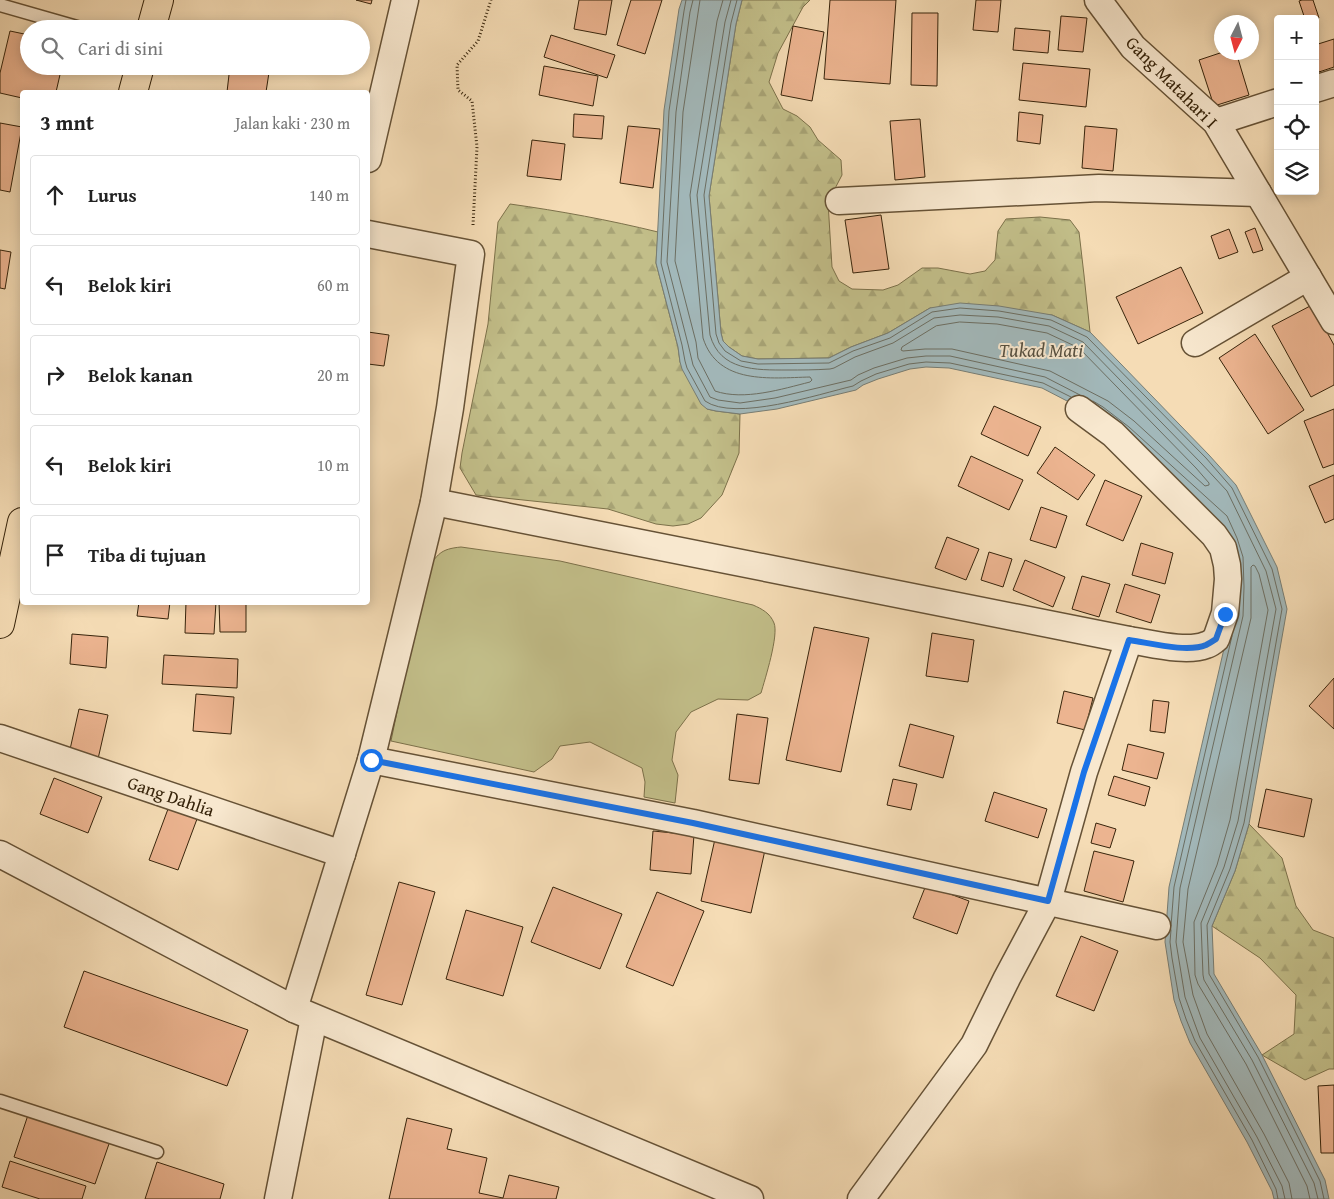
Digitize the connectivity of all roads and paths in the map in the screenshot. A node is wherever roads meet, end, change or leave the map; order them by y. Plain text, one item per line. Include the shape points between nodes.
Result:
1 (159, 0) edge
2 (405, 0) edge
3 (491, 0) edge
4 (1094, 1) edge
5 (0, 6) edge
6 (51, 20) edge
7 (153, 20) edge
8 (138, 75) edge
9 (1334, 83) edge
10 (1319, 88) edge
11 (134, 90) edge
12 (1274, 103) edge
13 (1216, 122) junction
14 (370, 150) edge
15 (1258, 193) junction
16 (839, 201) dead end
17 (370, 234) edge
18 (471, 254) junction
19 (1308, 277) junction
20 (1334, 322) edge
21 (1196, 343) dead end
22 (1079, 409) dead end
23 (434, 502) junction
24 (20, 531) edge
25 (0, 624) edge
26 (1129, 640) junction
27 (0, 738) edge
28 (371, 760) junction
29 (0, 854) edge
30 (342, 854) junction
31 (1048, 901) junction
32 (1157, 926) dead end
33 (304, 1013) junction
34 (0, 1102) edge
35 (157, 1152) dead end
36 (278, 1199) edge
37 (750, 1199) edge
38 (861, 1199) edge

1 - 7 highway
2 - 14 street
3 - 18 path via 478,41 457,65 458,90 472,101 477,147
4 - 13 street, Gang Matahari I via 1133,47
5 - 6 lane
8 - 11 highway
9 - 10 street
12 - 13 street
13 - 15 street, Gang Matahari I
15 - 16 street via 1100,188
15 - 19 street, Gang Matahari I
17 - 18 street
18 - 23 street
19 - 20 street, Gang Matahari I
19 - 21 street
22 - 26 street via 1113,434 1214,536 1223,548 1227,565 1225,614 1216,639 1206,645 1192,647
23 - 26 street
23 - 28 street
24 - 25 highway
26 - 31 street via 1084,772
27 - 30 street, Gang Dahlia
28 - 30 street
28 - 31 street via 693,823
29 - 33 street
30 - 33 street
31 - 32 street
31 - 38 street via 974,1045
33 - 36 street
33 - 37 street
34 - 35 lane

